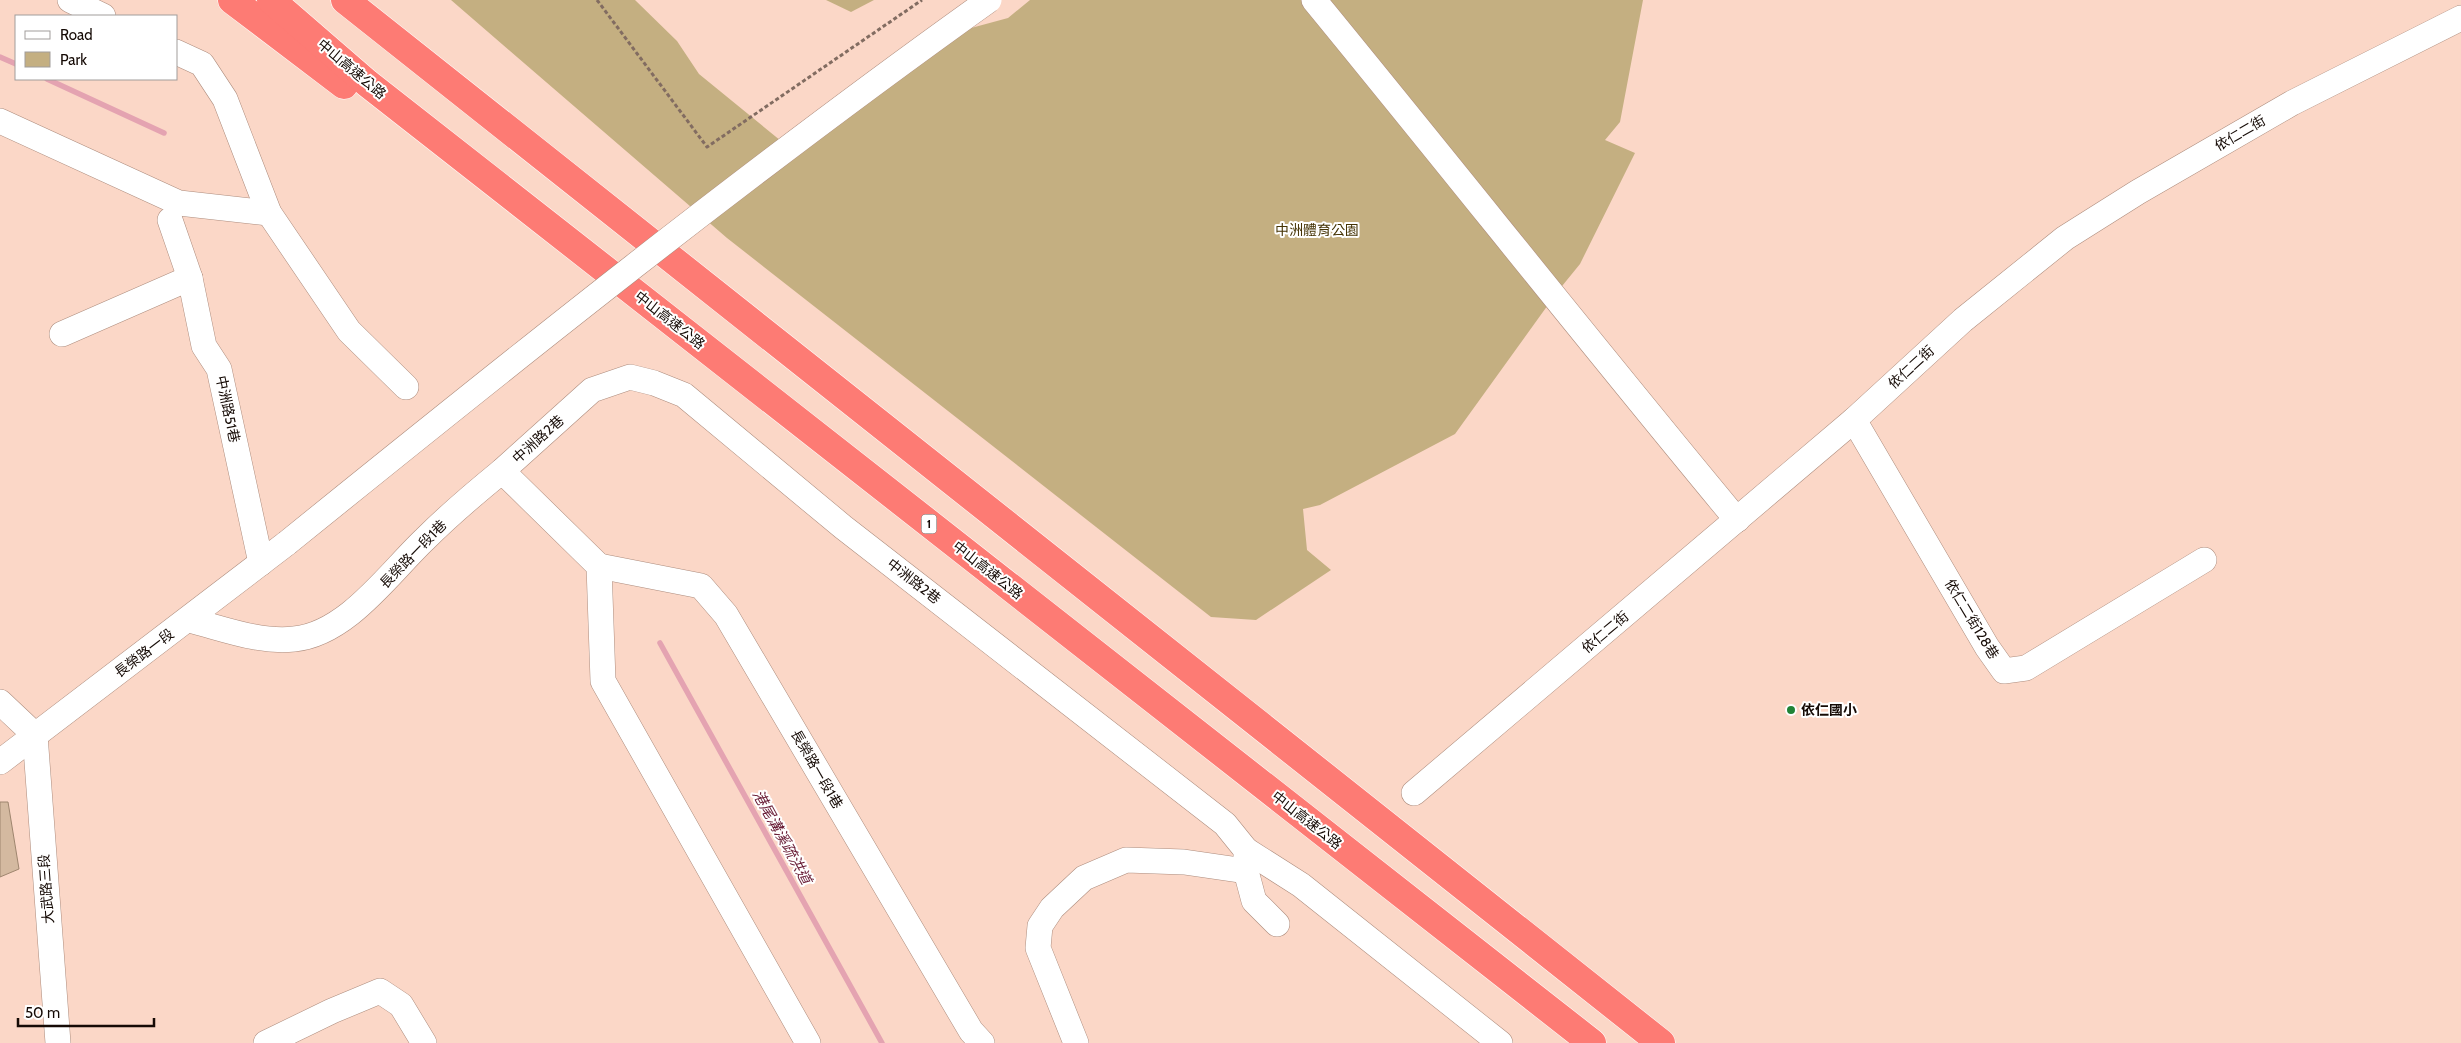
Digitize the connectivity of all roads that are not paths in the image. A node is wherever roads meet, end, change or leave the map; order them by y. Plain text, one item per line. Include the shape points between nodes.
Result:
1 (70, 0) edge
2 (232, 0) edge
3 (271, 0) edge
4 (345, 0) edge
5 (375, 0) edge
6 (989, 0) edge
7 (1314, 0) edge
8 (101, 15) edge
9 (2461, 18) edge
10 (178, 53) edge
11 (482, 110) junction
12 (0, 121) edge
13 (445, 143) junction
14 (269, 213) junction
15 (170, 220) dead end
16 (190, 278) junction
17 (62, 334) dead end
18 (406, 387) dead end
19 (1854, 420) junction
20 (502, 471) junction
21 (1737, 520) junction
22 (2204, 560) dead end
23 (261, 563) junction
24 (599, 566) junction
25 (189, 620) junction
26 (0, 702) edge
27 (35, 735) junction
28 (0, 762) edge
29 (1414, 793) dead end
30 (1246, 860) junction
31 (1277, 924) dead end
32 (58, 1043) edge
33 (266, 1043) edge
34 (424, 1043) edge
35 (808, 1043) edge
36 (982, 1043) edge
37 (1076, 1043) edge
38 (1500, 1043) edge
39 (1592, 1043) edge
40 (1661, 1043) edge

1 - 8 street
2 - 13 highway via 358,96
3 - 13 highway, 中山高速公路 / 1 via 367,83
4 - 11 highway
5 - 11 highway via 425,45
6 - 23 street, 長榮路一段, bridge via 784,149
7 - 21 street via 1601,357
9 - 19 street, 依仁二街 via 2292,103 2065,238 1963,320
10 - 14 street via 202,64 225,100
11 - 40 highway
12 - 14 street via 179,203
13 - 39 highway, 中山高速公路 / 1
14 - 18 street via 350,331
15 - 16 street, 中洲路51巷
16 - 17 street
16 - 23 street, 中洲路51巷 via 204,346 219,369
19 - 21 street, 依仁二街
19 - 22 street, 依仁二街128巷 via 1986,647 2004,671 2026,668
20 - 24 street
20 - 25 street, 長榮路一段1巷 via 424,540 382,586 332,627 295,640 264,638
20 - 30 street, 中洲路2巷 via 592,390 630,377 684,395 843,527 1225,824
21 - 29 street, 依仁二街
23 - 25 street, 長榮路一段
24 - 35 street via 603,681
24 - 36 street, 長榮路一段1巷 via 701,586 726,615 971,1031
25 - 27 street, 長榮路一段
26 - 27 street
27 - 28 street, 長榮路一段
27 - 32 street, 大武路三段
30 - 31 street, 中洲路2巷 via 1254,901
30 - 37 street via 1126,860 1084,878 1052,908 1040,926 1038,948
30 - 38 street via 1301,885
33 - 34 street via 380,991 401,1005

